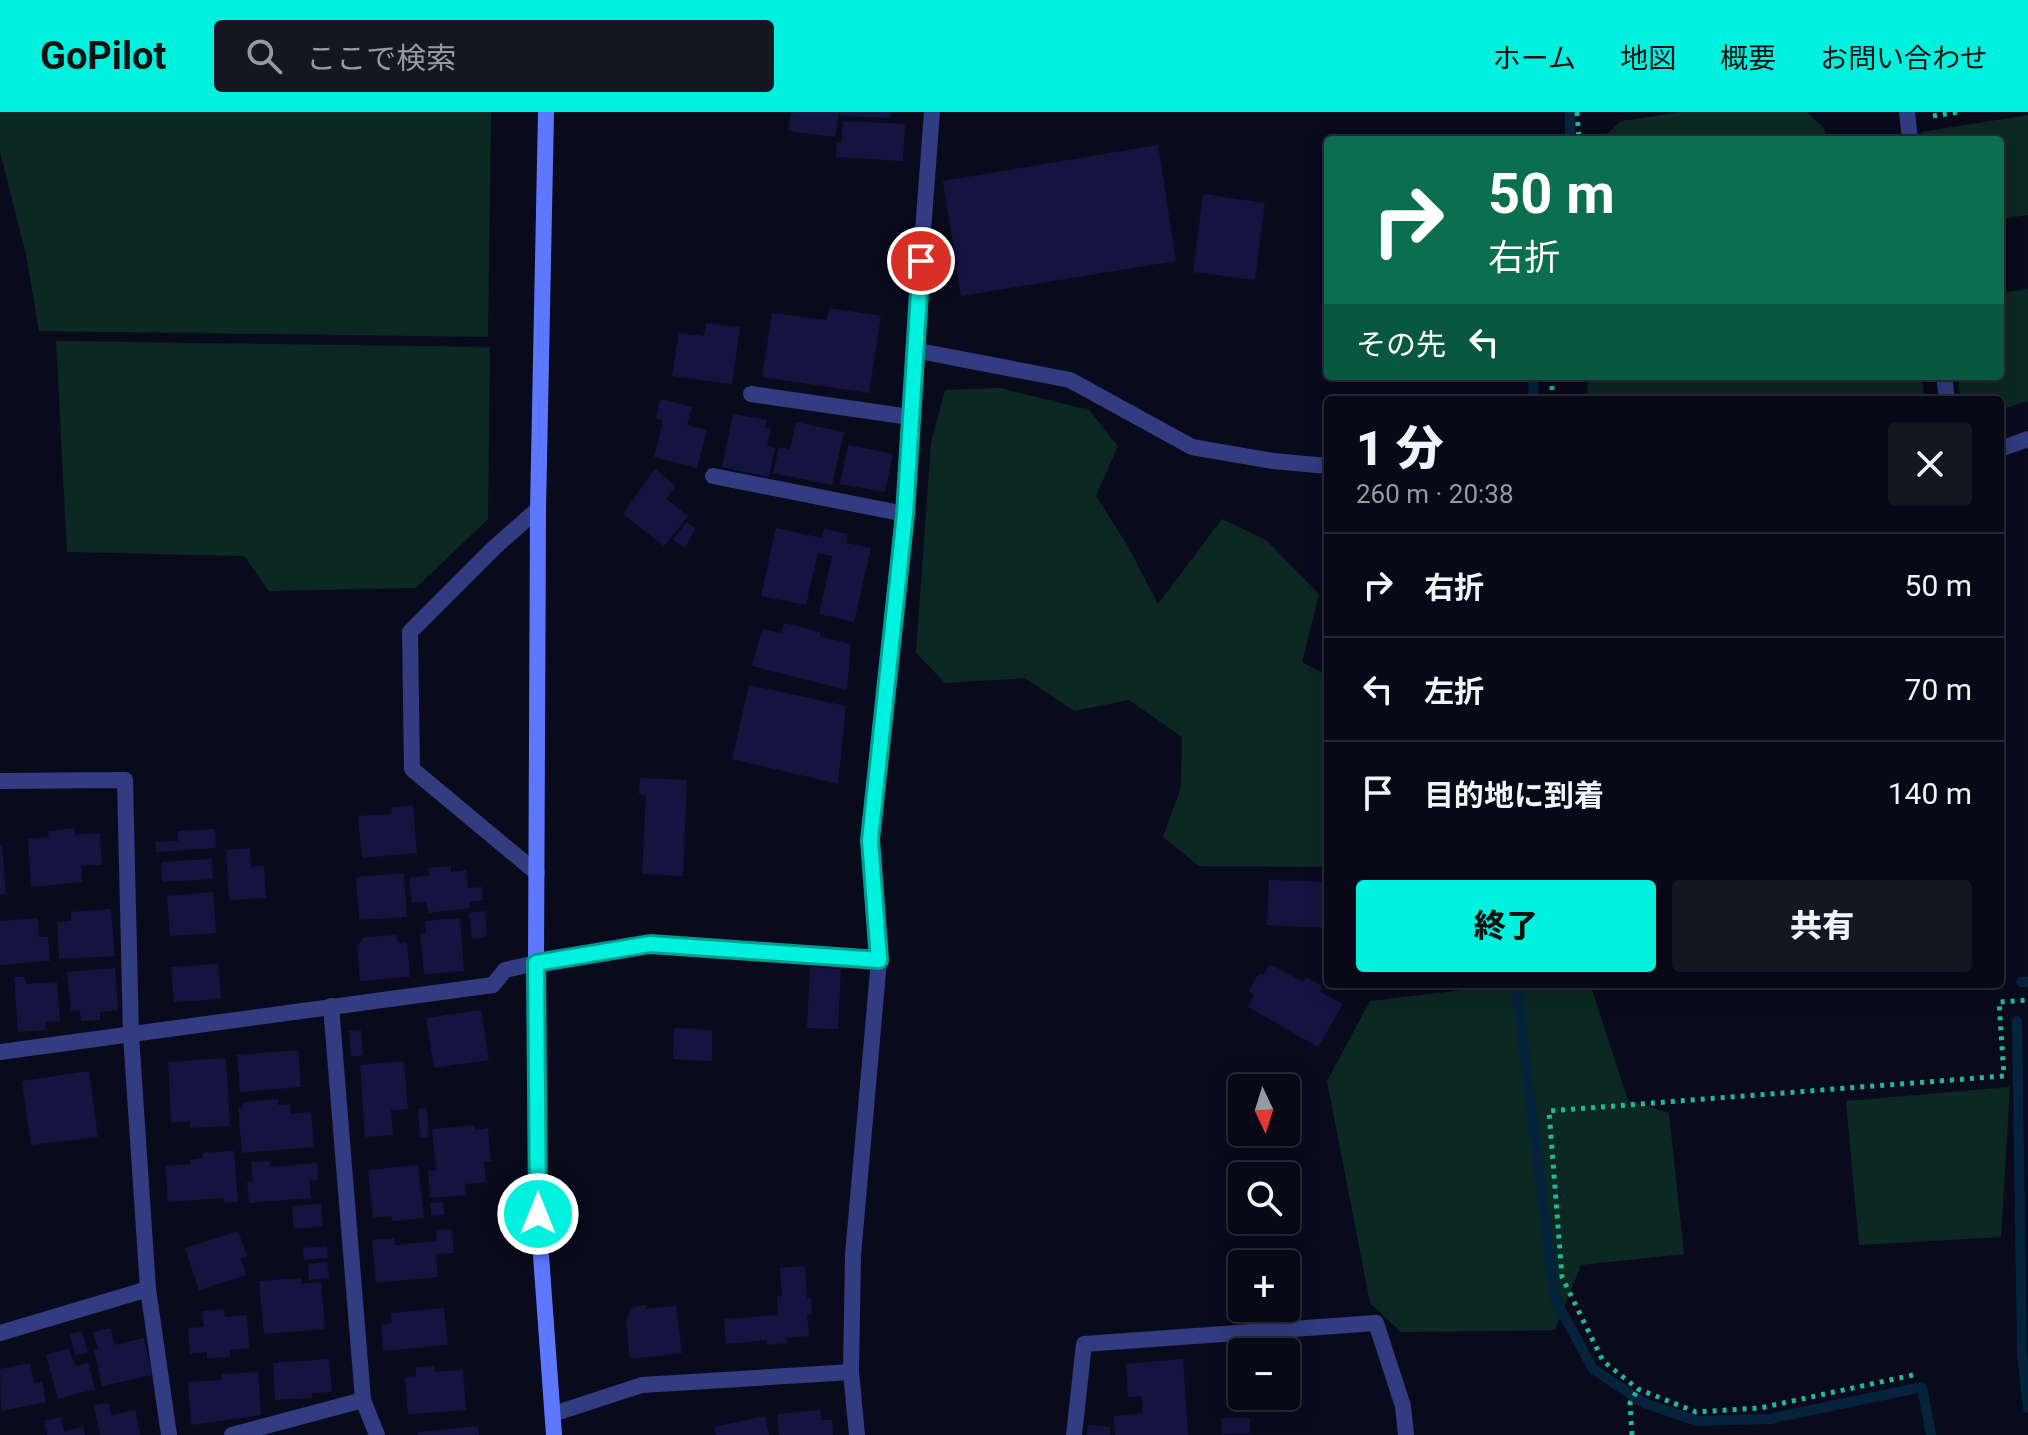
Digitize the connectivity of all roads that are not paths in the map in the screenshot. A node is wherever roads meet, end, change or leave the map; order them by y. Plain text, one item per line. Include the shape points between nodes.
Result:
1 (546, 112) edge
2 (932, 112) edge
3 (1907, 112) edge
4 (1910, 136) edge
5 (914, 350) junction
6 (751, 394) dead end
7 (910, 417) junction
8 (2028, 439) edge
9 (2004, 448) edge
10 (1324, 466) edge
11 (713, 476) dead end
12 (538, 509) junction
13 (905, 514) junction
14 (0, 781) edge
15 (537, 873) junction
16 (879, 960) junction
17 (536, 963) junction
18 (331, 1006) junction
19 (131, 1035) junction
20 (0, 1052) edge
21 (148, 1289) junction
22 (0, 1333) edge
23 (851, 1372) junction
24 (363, 1400) junction
25 (553, 1414) junction
26 (169, 1435) edge
27 (232, 1435) edge
28 (377, 1435) edge
29 (554, 1435) edge
30 (857, 1435) edge
31 (1074, 1435) edge
32 (1406, 1435) edge

1 - 12 street
2 - 5 street
3 - 4 street
5 - 7 street
5 - 10 street via 1070,380 1192,447
6 - 7 street
7 - 13 street
8 - 9 street
11 - 13 street
12 - 15 street
12 - 15 street via 410,632 412,769
13 - 16 street via 870,840
14 - 19 street via 125,780
15 - 17 street
16 - 17 street via 650,944
16 - 23 street via 853,1255
17 - 18 street via 505,970 493,985
17 - 25 street via 538,1214
18 - 19 street
18 - 24 street
19 - 20 street
19 - 21 street
21 - 22 street
21 - 26 street
23 - 25 street via 642,1385
23 - 30 street
24 - 27 street
24 - 28 street
25 - 29 street
31 - 32 street via 1084,1344 1376,1323 1403,1406

